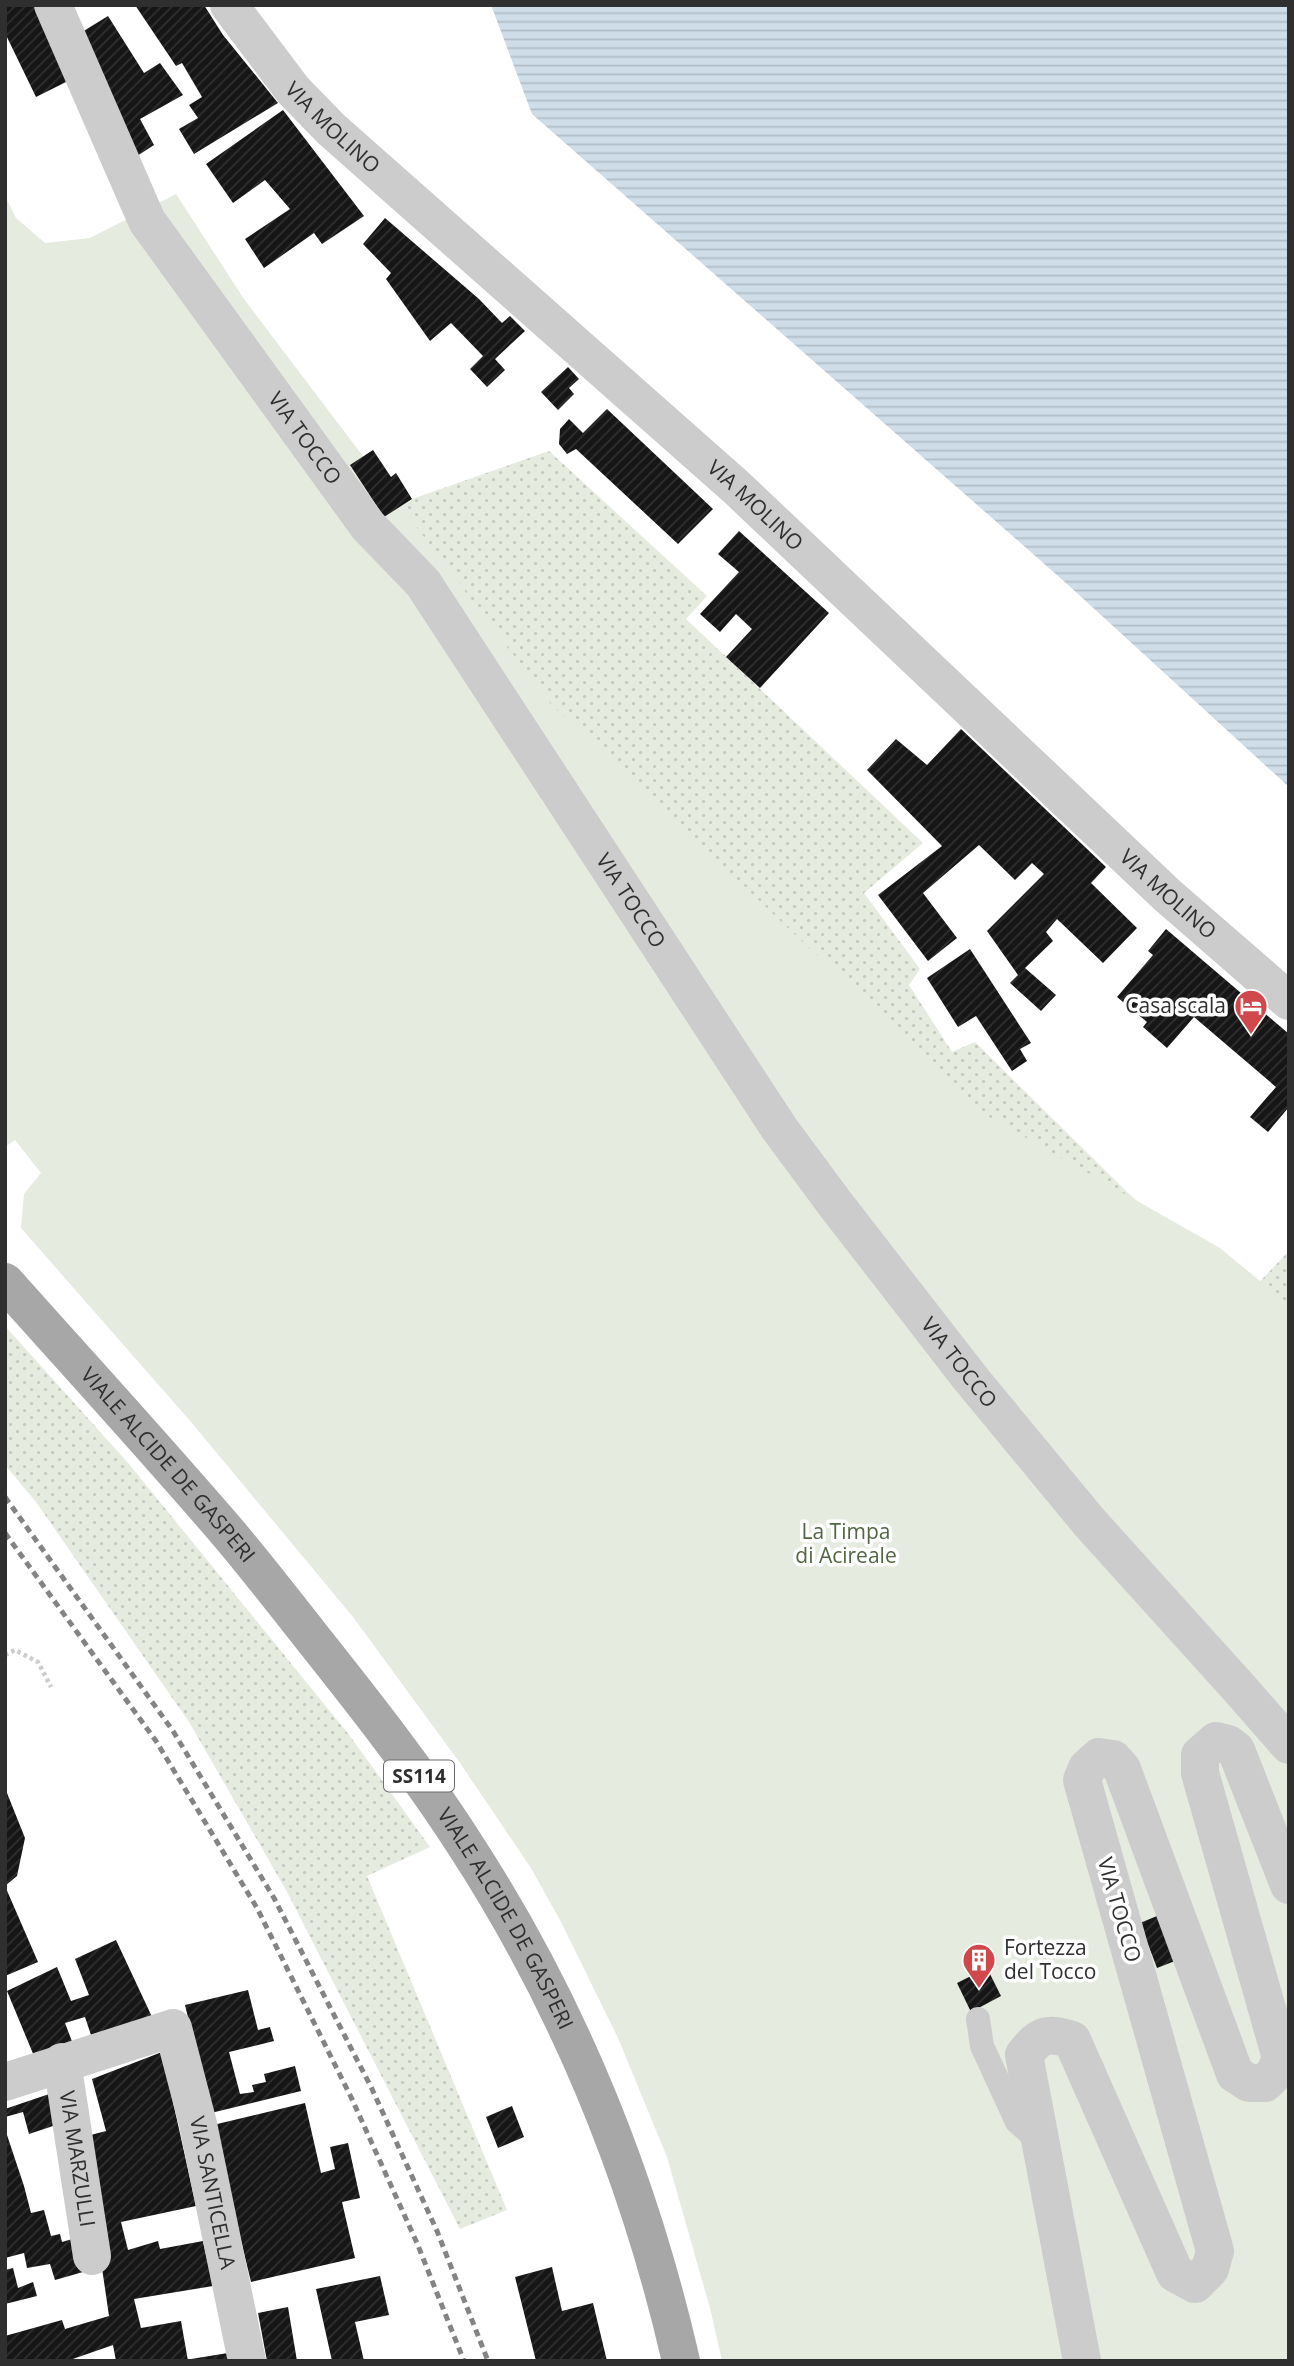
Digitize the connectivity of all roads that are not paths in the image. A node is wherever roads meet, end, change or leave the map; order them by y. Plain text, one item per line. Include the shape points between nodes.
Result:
1 (53, 5) edge
2 (234, 8) edge
3 (1289, 1001) edge
4 (5, 1282) edge
5 (1289, 1745) edge
6 (1289, 1885) edge
7 (978, 2019) dead end
8 (173, 2028) joint
9 (62, 2062) junction
10 (5, 2082) edge
11 (1041, 2143) junction
12 (92, 2256) dead end
13 (247, 2361) edge
14 (681, 2361) edge
15 (1082, 2361) edge

1 - 5 street, VIA TOCCO via 147,221 368,526 423,583 779,1128 1090,1523
2 - 3 street, VIA MOLINO via 293,90 331,129 736,487 1167,895
4 - 14 main road, VIALE ALCIDE DE GASPERI / SS114 via 230,1535 396,1743 466,1845 533,1961 586,2069 642,2219
6 - 11 street, VIA TOCCO via 1236,1750 1216,1741 1200,1755 1200,1773 1281,2058 1265,2083 1249,2083 1235,2074 1122,1769 1113,1759 1099,1757 1087,1768 1083,1780 1215,2251 1210,2269 1195,2284 1175,2273 1072,2040 1055,2034 1037,2039 1024,2055
7 - 11 lane via 982,2046 1017,2122
8 - 9 street, VIA MARZULLI
8 - 13 street, VIA SANTICELLA via 198,2124
9 - 10 street, VIA MARZULLI
9 - 12 street, VIA MARZULLI
11 - 15 street, VIA TOCCO

